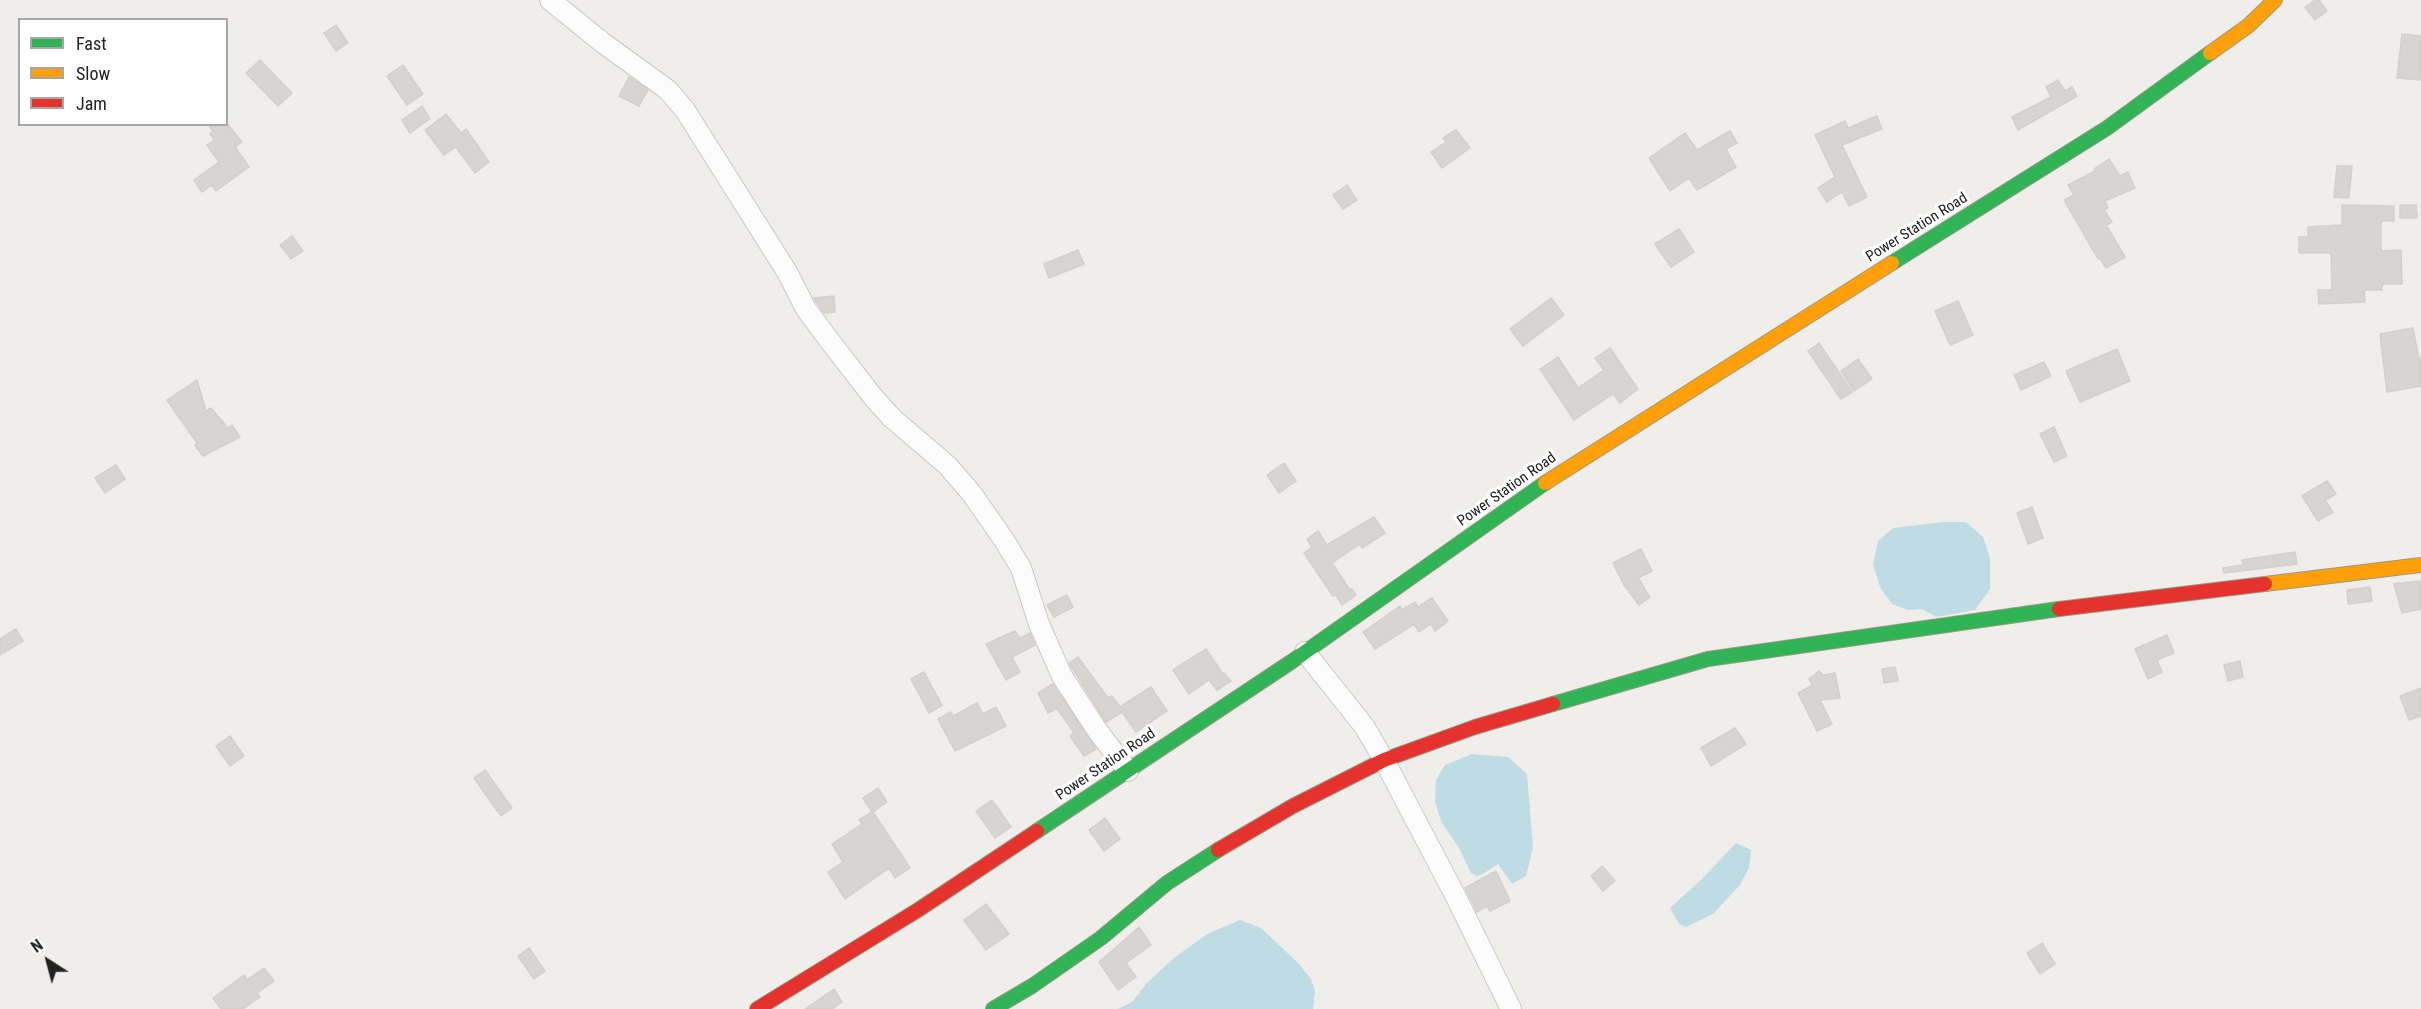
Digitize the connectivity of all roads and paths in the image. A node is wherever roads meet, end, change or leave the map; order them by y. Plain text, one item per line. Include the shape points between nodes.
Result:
1 (550, 0) edge
2 (2275, 0) edge
3 (2421, 565) edge
4 (1305, 652) junction
5 (1384, 760) junction
6 (1128, 771) junction
7 (758, 1009) edge
8 (993, 1009) edge
9 (1511, 1009) edge

1 - 6 street via 668,90 685,110 806,309 873,397 948,466 1004,540 1021,568 1039,624 1062,676
2 - 4 main road, Power Station Road via 2248,26 2107,128 1553,477
3 - 5 main road via 2071,607 1708,659 1475,727
4 - 5 street via 1364,726
4 - 6 main road, Power Station Road
5 - 8 main road via 1239,836 1167,883 1101,938
5 - 9 street
6 - 7 main road, Power Station Road via 918,910

